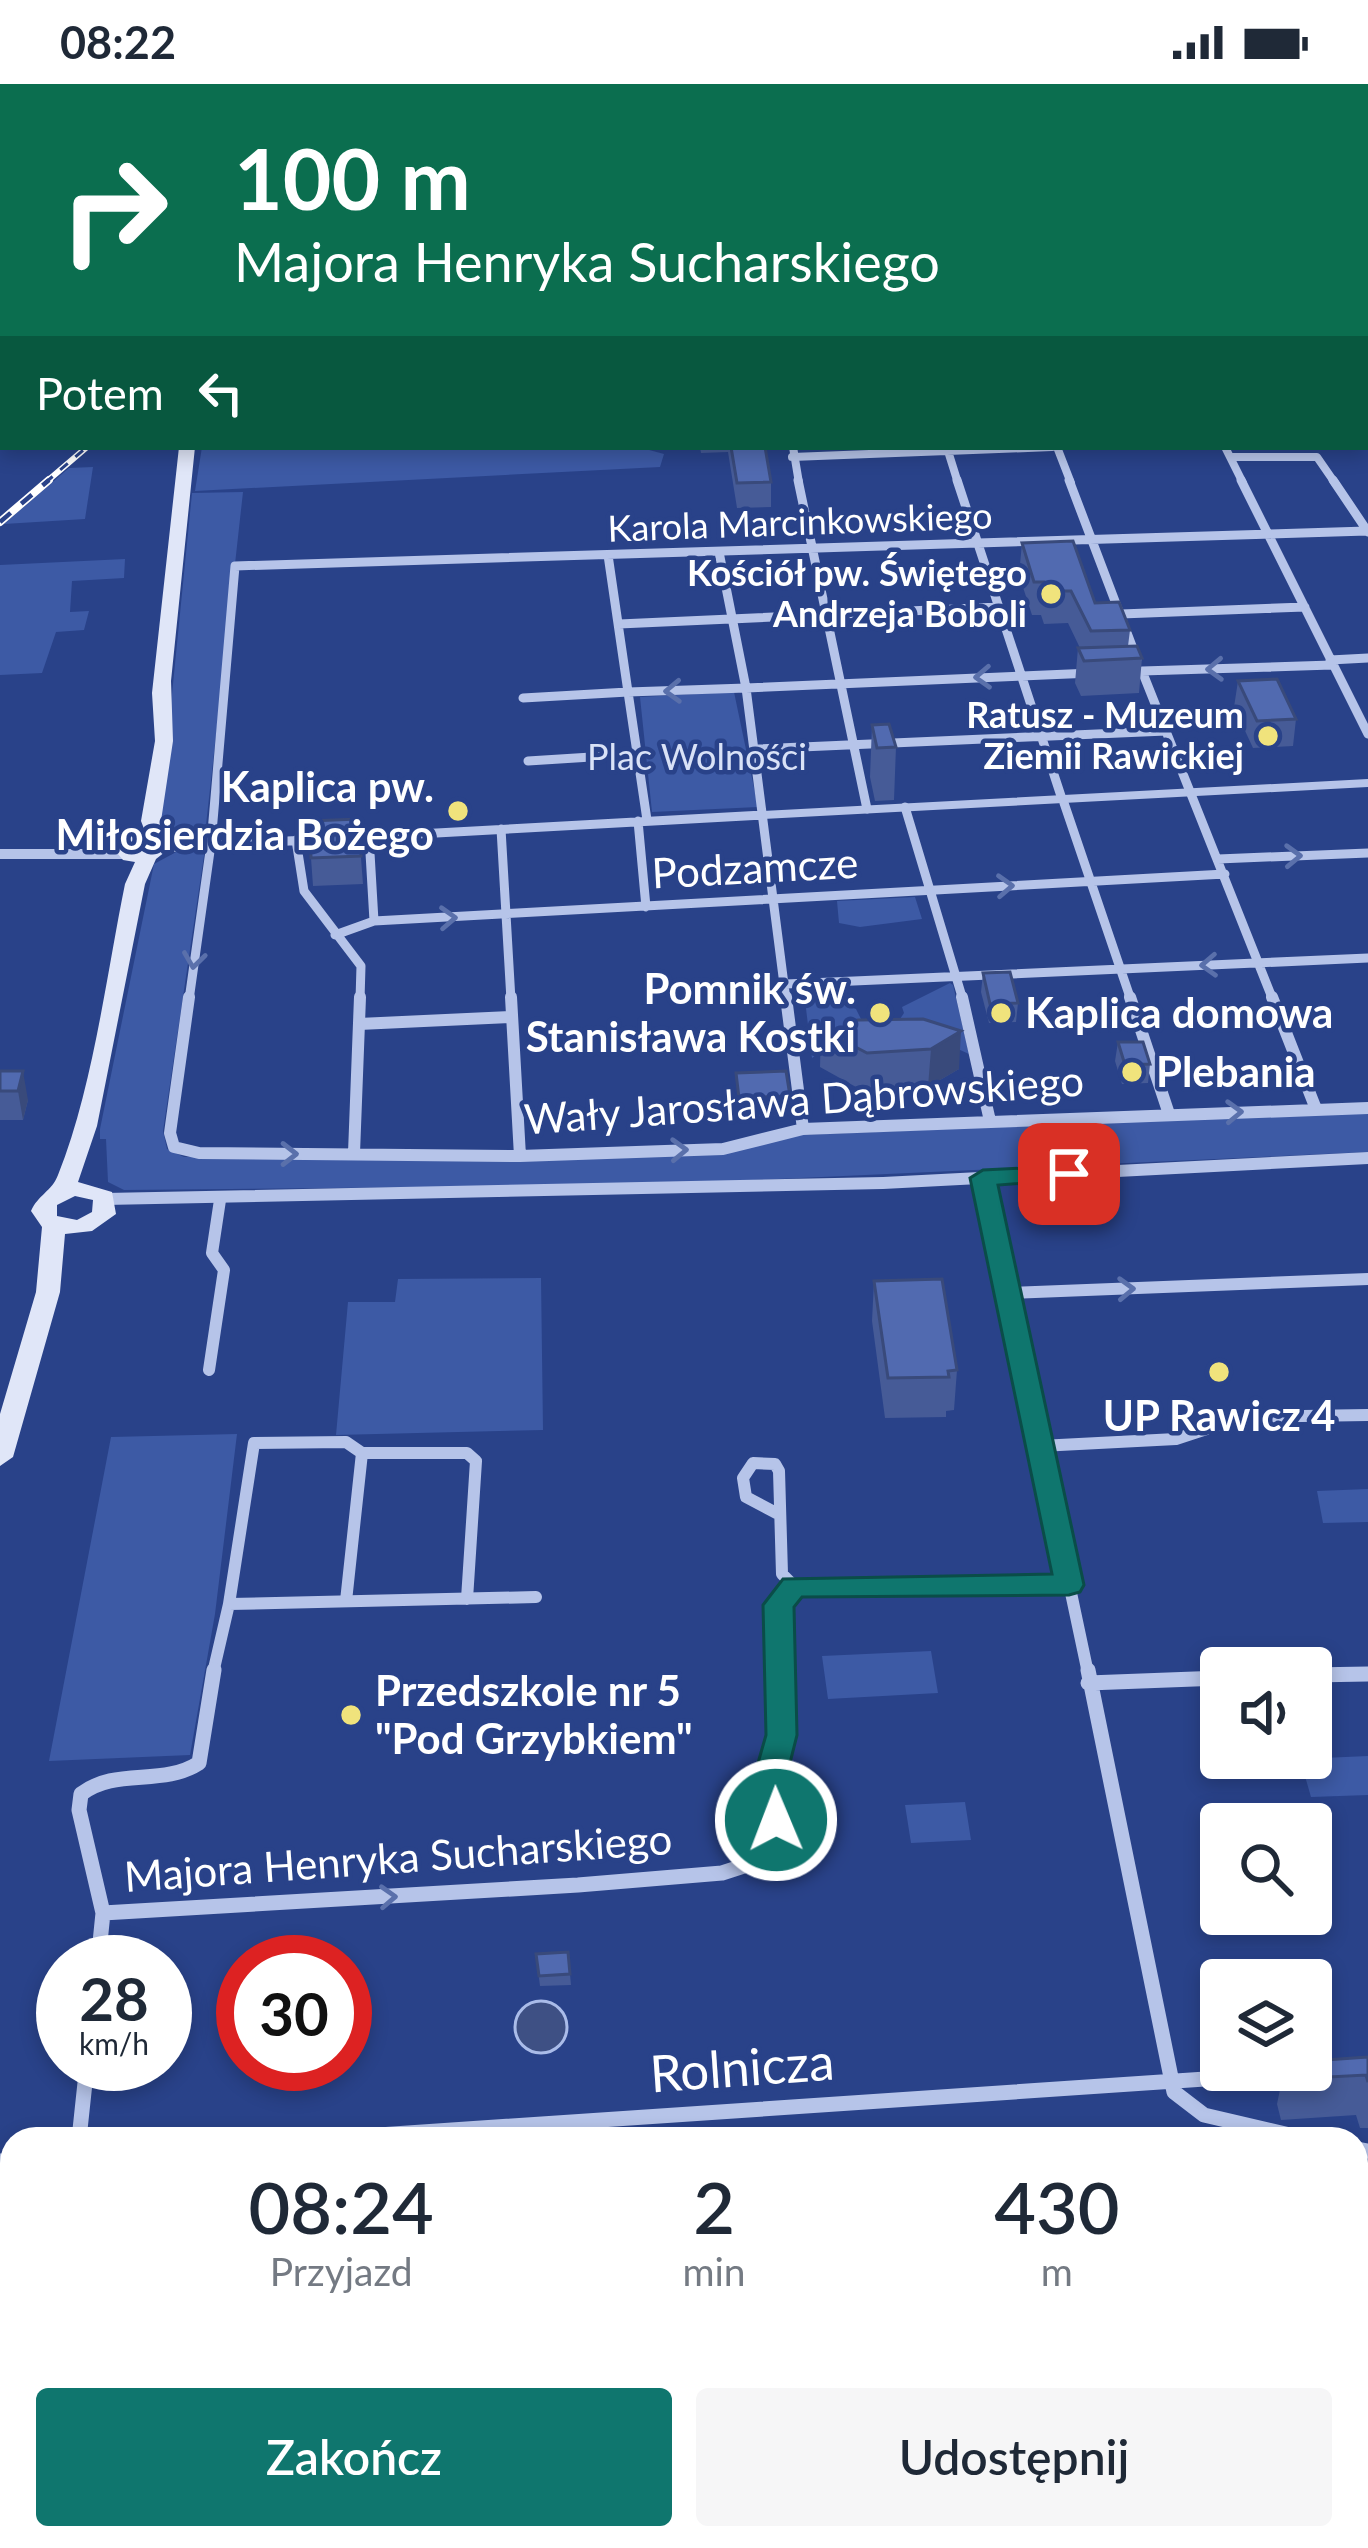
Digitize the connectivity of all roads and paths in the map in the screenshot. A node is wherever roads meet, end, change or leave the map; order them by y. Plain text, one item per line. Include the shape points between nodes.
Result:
1 (188, 450) edge
2 (974, 450) edge
3 (1055, 450) edge
4 (1227, 450) edge
5 (948, 451) junction
6 (792, 452) edge
7 (1231, 458) junction
8 (1368, 531) edge
9 (1269, 533) junction
10 (1091, 540) junction
11 (980, 544) junction
12 (809, 549) junction
13 (719, 552) junction
14 (608, 556) junction
15 (999, 607) junction
16 (1305, 607) junction
17 (1120, 614) junction
18 (823, 615) junction
19 (732, 619) junction
20 (619, 624) junction
21 (1368, 658) edge
22 (1331, 663) junction
23 (1142, 671) junction
24 (1120, 672) edge
25 (1099, 673) edge
26 (1022, 676) junction
27 (838, 684) junction
28 (746, 688) junction
29 (628, 692) junction
30 (523, 698) dead end
31 (1364, 719) edge
32 (1166, 731) junction
33 (1368, 734) edge
34 (1041, 736) junction
35 (851, 745) junction
36 (756, 749) junction
37 (639, 754) junction
38 (528, 761) dead end
39 (1368, 783) edge
40 (1189, 793) junction
41 (1062, 800) junction
42 (905, 807) junction
43 (867, 809) junction
44 (764, 815) junction
45 (643, 820) junction
46 (501, 829) junction
47 (369, 836) junction
48 (351, 837) edge
49 (333, 838) edge
50 (296, 840) junction
51 (211, 844) junction
52 (143, 846) junction
53 (1368, 853) edge
54 (0, 854) edge
55 (1218, 859) junction
56 (1225, 874) junction
57 (1094, 881) junction
58 (931, 890) junction
59 (776, 899) junction
60 (646, 907) junction
61 (505, 915) junction
62 (374, 921) junction
63 (335, 935) junction
64 (1368, 958) edge
65 (1260, 963) junction
66 (1122, 970) junction
67 (958, 977) junction
68 (786, 984) junction
69 (511, 1017) junction
70 (359, 1024) junction
71 (1368, 1108) edge
72 (1316, 1109) junction
73 (1169, 1114) junction
74 (990, 1121) junction
75 (86, 1126) junction
76 (802, 1130) junction
77 (354, 1153) junction
78 (520, 1156) junction
79 (1368, 1158) edge
80 (983, 1178) junction
81 (58, 1194) junction
82 (220, 1200) junction
83 (102, 1202) junction
84 (54, 1225) junction
85 (81, 1227) junction
86 (1368, 1279) edge
87 (48, 1292) junction
88 (1009, 1293) junction
89 (209, 1370) dead end
90 (1368, 1415) edge
91 (1040, 1446) junction
92 (362, 1453) junction
93 (0, 1457) edge
94 (780, 1515) dead end
95 (1069, 1585) junction
96 (794, 1586) junction
97 (536, 1597) dead end
98 (467, 1599) junction
99 (346, 1601) junction
100 (229, 1604) junction
101 (1368, 1674) edge
102 (1332, 1675) edge
103 (1200, 1679) edge
104 (1088, 1683) junction
105 (104, 1912) junction
106 (101, 1935) edge
107 (1200, 2079) edge
108 (1170, 2081) junction
109 (84, 2091) edge
110 (80, 2127) edge
111 (496, 2127) edge
112 (1261, 2127) edge

1 - 52 main road
2 - 5 street
3 - 10 street
4 - 7 street
5 - 6 street
5 - 11 street
6 - 12 street
7 - 8 street via 1317,457
7 - 9 street
8 - 9 street, Karola Marcinkowskiego
9 - 10 street, Karola Marcinkowskiego
9 - 16 street
10 - 11 street, Karola Marcinkowskiego
10 - 17 street
11 - 12 street, Karola Marcinkowskiego
11 - 15 street
12 - 13 street, Karola Marcinkowskiego
12 - 18 street
13 - 14 street, Karola Marcinkowskiego
13 - 19 street
14 - 20 street
14 - 51 street, Karola Marcinkowskiego via 235,566
15 - 18 street
15 - 26 street
16 - 17 street
16 - 22 street
17 - 23 street
18 - 19 street
18 - 27 street
19 - 20 street
19 - 28 street
20 - 29 street
21 - 22 street
22 -> 23 street
22 - 31 street
23 - 24 street
23 - 32 street
25 - 26 street
26 -> 27 street
26 - 34 street
27 - 28 street
27 - 35 street
28 -> 29 street
28 - 36 street
29 - 30 street
29 - 37 street
31 - 33 street
32 - 34 street
32 - 40 street
34 - 35 street
34 - 41 street
35 - 36 street
35 - 43 street
36 - 44 street
37 - 38 street
37 - 45 street
39 - 40 street
40 - 41 street
40 - 55 street
41 - 42 street
41 - 57 street
42 - 43 street
42 - 58 street
43 - 44 street
44 - 45 street
44 - 59 street
45 - 46 street
45 - 60 street
46 - 47 street
46 - 61 street
47 - 48 street
47 - 62 street
49 - 50 street
50 - 51 street
50 - 63 street via 304,891
51 - 52 street
51 -> 77 street, Wały Jarosława Dąbrowskiego via 172,1106 174,1147
52 - 54 street
52 - 75 main road
55 -> 53 street
55 - 56 street
56 - 57 street, Podzamcze
56 - 65 street
58 -> 57 street, Podzamcze
57 - 66 street
58 - 59 street, Podzamcze
58 - 67 street
59 - 60 street, Podzamcze
59 - 68 street
60 - 61 street, Podzamcze
62 -> 61 street, Podzamcze
61 - 69 street
62 - 63 street, Podzamcze
63 - 70 street via 361,966
64 - 65 street
65 -> 66 street
65 - 72 street
66 - 67 street
66 - 73 street
67 - 68 street
67 - 74 street
68 - 76 street
69 - 70 street
69 - 78 street
70 - 77 street
71 - 72 street, Wały Jarosława Dąbrowskiego
73 -> 72 street, Wały Jarosława Dąbrowskiego
73 - 74 street, Wały Jarosława Dąbrowskiego
74 - 76 street, Wały Jarosława Dąbrowskiego
75 - 81 main road
75 - 83 main road
78 -> 76 street, Wały Jarosława Dąbrowskiego via 723,1149
77 - 78 street, Wały Jarosława Dąbrowskiego
79 - 80 street, Wały Jarosława Dąbrowskiego
80 - 82 street, Wały Jarosława Dąbrowskiego
80 - 88 street
81 - 83 main road via 80,1189
81 - 84 main road via 43,1211
82 - 83 street, Wały Jarosława Dąbrowskiego
82 - 89 street via 212,1253 224,1270
83 - 85 main road
84 - 85 main road
84 - 87 main road
85 - 87 main road
88 -> 86 street
87 - 93 main road
88 - 91 street
90 - 91 street via 1243,1417 1176,1439
91 - 95 street
92 - 98 street via 467,1453 476,1461
92 - 99 street
92 - 100 street via 346,1442 254,1443
94 - 96 street via 782,1574
95 - 96 street
95 - 104 street
105 -> 96 street, Majora Henryka Sucharskiego via 578,1885 722,1873 756,1862 771,1846 776,1820 778,1605
97 - 98 street
98 - 99 street
99 - 100 street
100 - 105 street via 199,1763 183,1775 101,1782 81,1794
101 - 102 street
103 - 104 street
104 - 108 street
105 - 106 street, Majora Henryka Sucharskiego
107 - 108 street, Rolnicza
108 - 111 street, Rolnicza
108 - 112 street via 1179,2101
109 - 110 street

